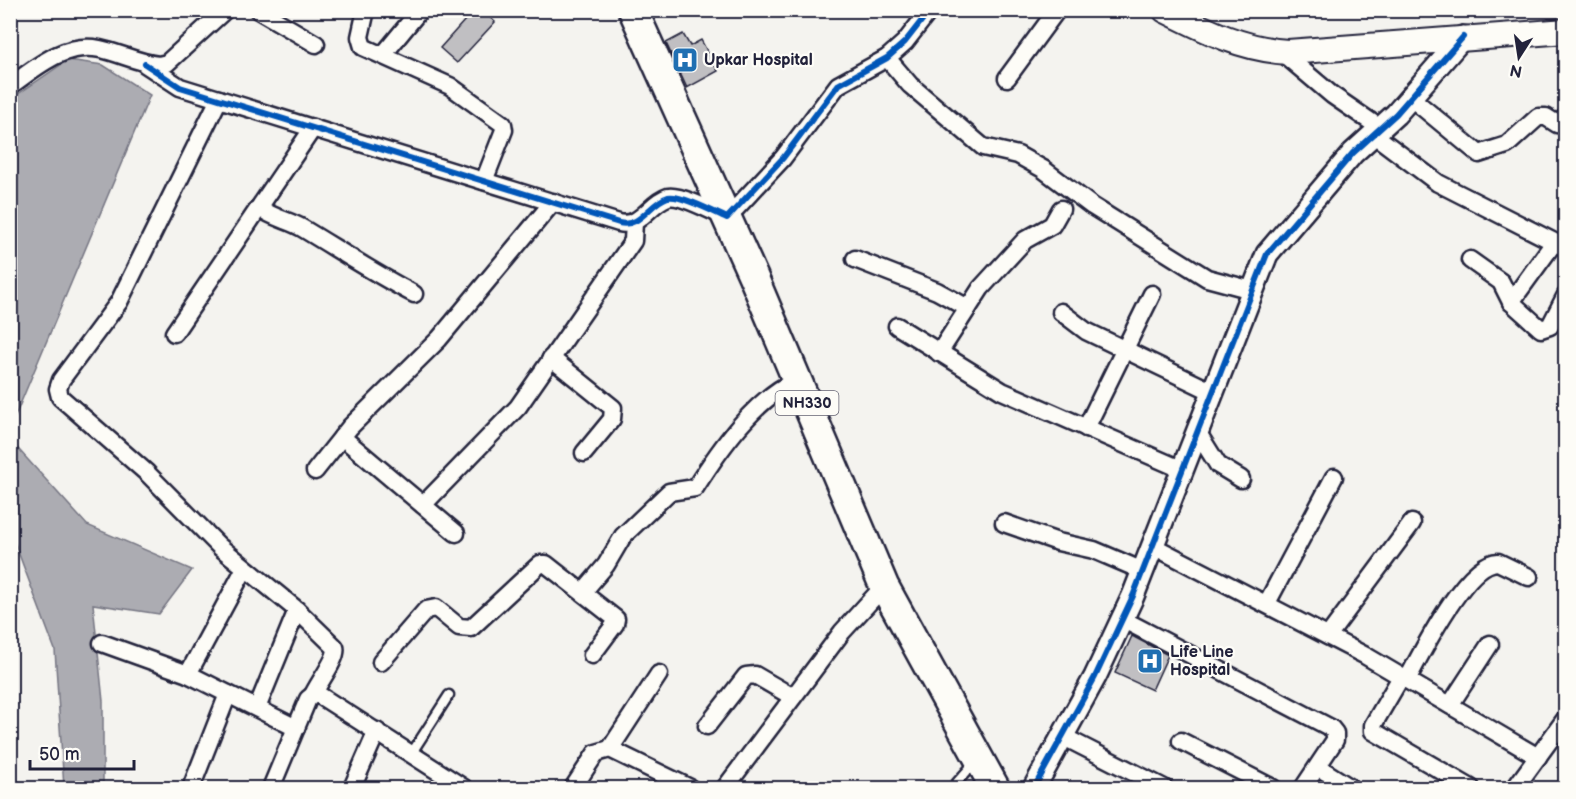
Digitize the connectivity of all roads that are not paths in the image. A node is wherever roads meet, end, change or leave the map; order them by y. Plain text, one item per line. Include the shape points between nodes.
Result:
1 (225, 10) edge
2 (258, 10) edge
3 (366, 10) edge
4 (420, 10) edge
5 (633, 10) edge
6 (930, 10) edge
7 (1058, 10) edge
8 (1165, 10) edge
9 (1566, 31) edge
10 (1467, 37) junction
11 (316, 44) dead end
12 (1280, 51) junction
13 (383, 56) junction
14 (887, 58) junction
15 (145, 64) junction
16 (1007, 78) dead end
17 (10, 86) edge
18 (219, 99) junction
19 (1419, 104) junction
20 (1566, 117) edge
21 (313, 128) junction
22 (1380, 136) junction
23 (484, 181) junction
24 (553, 202) junction
25 (260, 208) junction
26 (1061, 209) dead end
27 (727, 218) junction
28 (634, 222) junction
29 (1559, 246) edge
30 (855, 259) dead end
31 (1470, 260) dead end
32 (1252, 290) junction
33 (414, 294) dead end
34 (1152, 294) dead end
35 (1566, 295) edge
36 (1511, 302) junction
37 (968, 308) junction
38 (1061, 312) dead end
39 (897, 326) dead end
40 (174, 333) dead end
41 (1124, 348) junction
42 (939, 352) junction
43 (551, 358) junction
44 (797, 380) junction
45 (1213, 392) junction
46 (1086, 428) junction
47 (1198, 433) junction
48 (342, 437) junction
49 (584, 453) dead end
50 (1183, 470) junction
51 (315, 471) dead end
52 (1334, 477) dead end
53 (1241, 479) dead end
54 (423, 505) junction
55 (1004, 523) dead end
56 (1412, 524) dead end
57 (456, 533) dead end
58 (1153, 546) junction
59 (244, 568) junction
60 (1143, 571) junction
61 (1529, 577) dead end
62 (884, 586) junction
63 (583, 592) junction
64 (1267, 603) junction
65 (297, 610) junction
66 (1122, 620) junction
67 (1328, 636) junction
68 (102, 644) dead end
69 (1490, 644) dead end
70 (592, 655) dead end
71 (381, 662) dead end
72 (188, 674) junction
73 (659, 674) dead end
74 (1404, 678) junction
75 (228, 694) junction
76 (313, 695) junction
77 (448, 695) dead end
78 (793, 697) junction
79 (1450, 705) junction
80 (256, 708) junction
81 (1566, 718) edge
82 (707, 726) dead end
83 (296, 728) junction
84 (377, 731) junction
85 (1062, 736) junction
86 (1181, 741) dead end
87 (610, 749) junction
88 (411, 754) junction
89 (1538, 756) junction
90 (978, 758) junction
91 (1318, 767) junction
92 (191, 789) edge
93 (271, 789) edge
94 (352, 789) edge
95 (464, 789) edge
96 (573, 789) edge
97 (690, 789) edge
98 (725, 789) edge
99 (952, 789) edge
100 (995, 789) edge
101 (1034, 789) edge
102 (1164, 789) edge
103 (1273, 789) edge
104 (1304, 789) edge
105 (1351, 789) edge
106 (1471, 789) edge
107 (1515, 789) edge

1 - 15 street via 166,63
2 - 11 street
3 - 13 street via 360,42
4 - 13 street
5 - 27 highway, NH330
6 - 14 street
7 - 16 street
8 - 12 main road via 1237,44
9 - 10 main road
10 - 12 main road
10 - 19 street
12 - 22 street
13 - 23 street via 450,86 503,124
14 - 27 street via 838,85 783,158
14 - 32 street via 910,85 983,147 1018,155 1043,169 1092,207 1207,278
15 - 17 street via 98,49 76,49 52,56
15 - 18 street via 171,82
18 - 21 street
18 - 59 street via 119,302 58,389 60,397 147,473
19 - 20 street via 1479,154 1507,144 1538,117 1557,124
19 - 22 street
21 - 23 street
21 - 25 street
22 - 29 street via 1438,183
22 - 32 street via 1353,153 1267,254
23 - 24 street
24 - 28 street via 619,223
24 - 48 street via 439,339
25 - 33 street
25 - 40 street
26 - 37 street via 1052,225 1025,240
27 - 28 street via 668,197
27 - 44 highway, NH330
28 - 43 street via 633,241
29 - 36 street
30 - 37 street via 937,291
31 - 36 street via 1501,282
32 - 45 street
34 - 41 street
35 - 36 street via 1545,329
37 - 42 street
38 - 41 street via 1086,331
39 - 42 street
41 - 45 street
41 - 46 street
42 - 46 street via 995,387
43 - 49 street via 613,408 612,419
43 - 54 street via 513,413
44 - 62 highway, NH330
44 - 63 street via 772,393 716,455 695,488 669,492 623,536 606,566
45 - 47 street
46 - 50 street
47 - 50 street
47 - 53 street via 1218,465
48 - 51 street
48 - 54 street
50 - 58 street
52 - 64 street
54 - 57 street
55 - 60 street via 1094,550
56 - 67 street
58 - 60 street
58 - 64 street
59 - 65 street
59 - 72 street
60 - 66 street
61 - 74 street via 1498,562 1486,566 1447,607
62 - 78 street
62 - 90 highway, NH330
63 - 70 street via 616,619
63 - 71 street via 550,565 540,564 471,628 459,627 436,608 426,610
64 - 67 street
65 - 76 street via 337,653
65 - 80 street
66 - 85 street
66 - 91 street via 1331,728 1335,740
67 - 74 street
68 - 72 street
69 - 79 street
72 - 75 street
73 - 87 street
74 - 79 street
74 - 106 street via 1372,731
75 - 80 street
75 - 92 street
76 - 83 street
76 - 84 street via 325,697
77 - 88 lane
78 - 82 street via 746,676
78 - 98 street
79 - 89 street
80 - 83 street
81 - 89 street
83 - 93 street
84 - 88 street
84 - 94 street
85 - 101 street
85 - 102 street
86 - 103 street
87 - 96 street via 596,753
87 - 97 street
88 - 95 street
89 - 107 street
90 - 99 lane
90 - 100 highway, NH330
91 - 104 street
91 - 105 street

